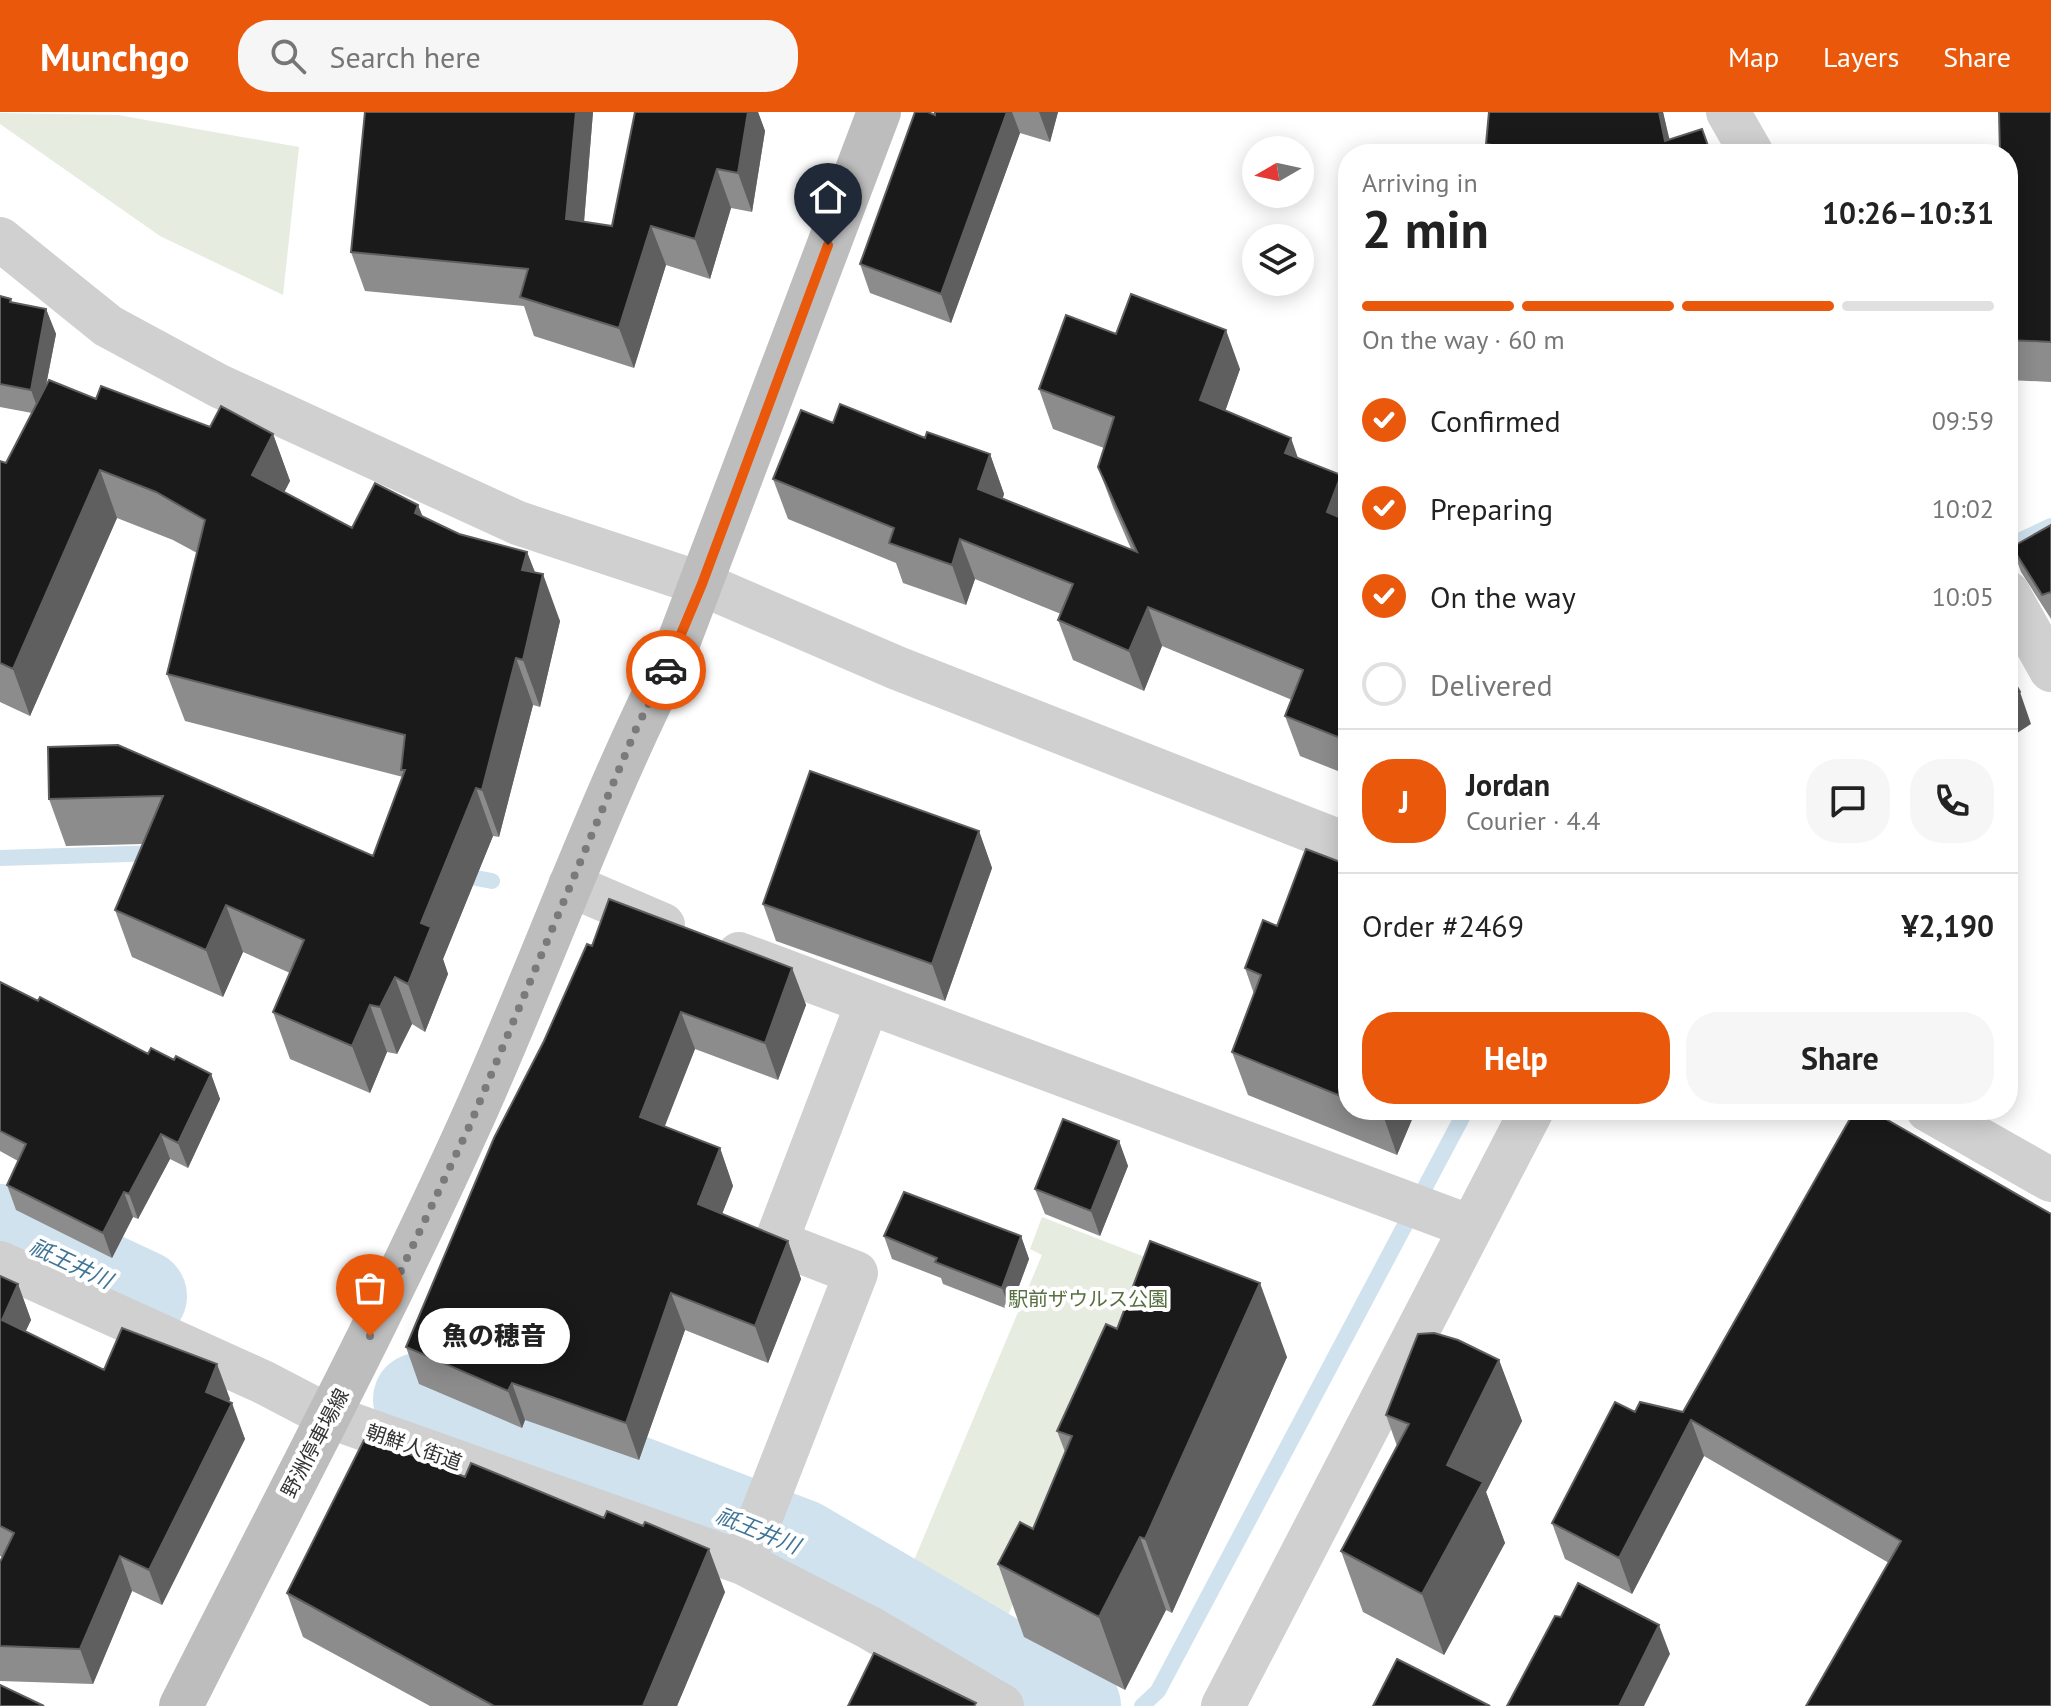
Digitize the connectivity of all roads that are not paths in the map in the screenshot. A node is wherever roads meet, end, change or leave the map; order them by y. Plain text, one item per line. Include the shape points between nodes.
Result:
1 (879, 112) edge
2 (1728, 112) edge
3 (1746, 144) edge
4 (0, 239) edge
5 (702, 584) junction
6 (2018, 611) edge
7 (2051, 670) edge
8 (1338, 841) edge
9 (570, 885) junction
10 (868, 1002) junction
11 (1527, 1120) edge
12 (1946, 1120) edge
13 (2051, 1180) edge
14 (1471, 1227) junction
15 (0, 1263) edge
16 (328, 1416) junction
17 (749, 1552) junction
18 (181, 1706) edge
19 (1002, 1706) edge
20 (1223, 1706) edge

1 - 5 main road, 野洲停車場線
2 - 3 street
4 - 5 street via 108,326 219,386 518,523
5 - 8 street via 897,668
5 - 9 main road, 野洲停車場線
6 - 7 street
9 - 10 street via 615,907
9 - 16 main road, 野洲停車場線 via 470,1125
10 - 14 street
10 - 17 street via 776,1242 856,1273
11 - 14 street
12 - 13 street
14 - 20 street
15 - 16 street, 朝鮮人街道
16 - 17 street, 朝鮮人街道
16 - 18 main road, 野洲停車場線
17 - 19 street, 朝鮮人街道

